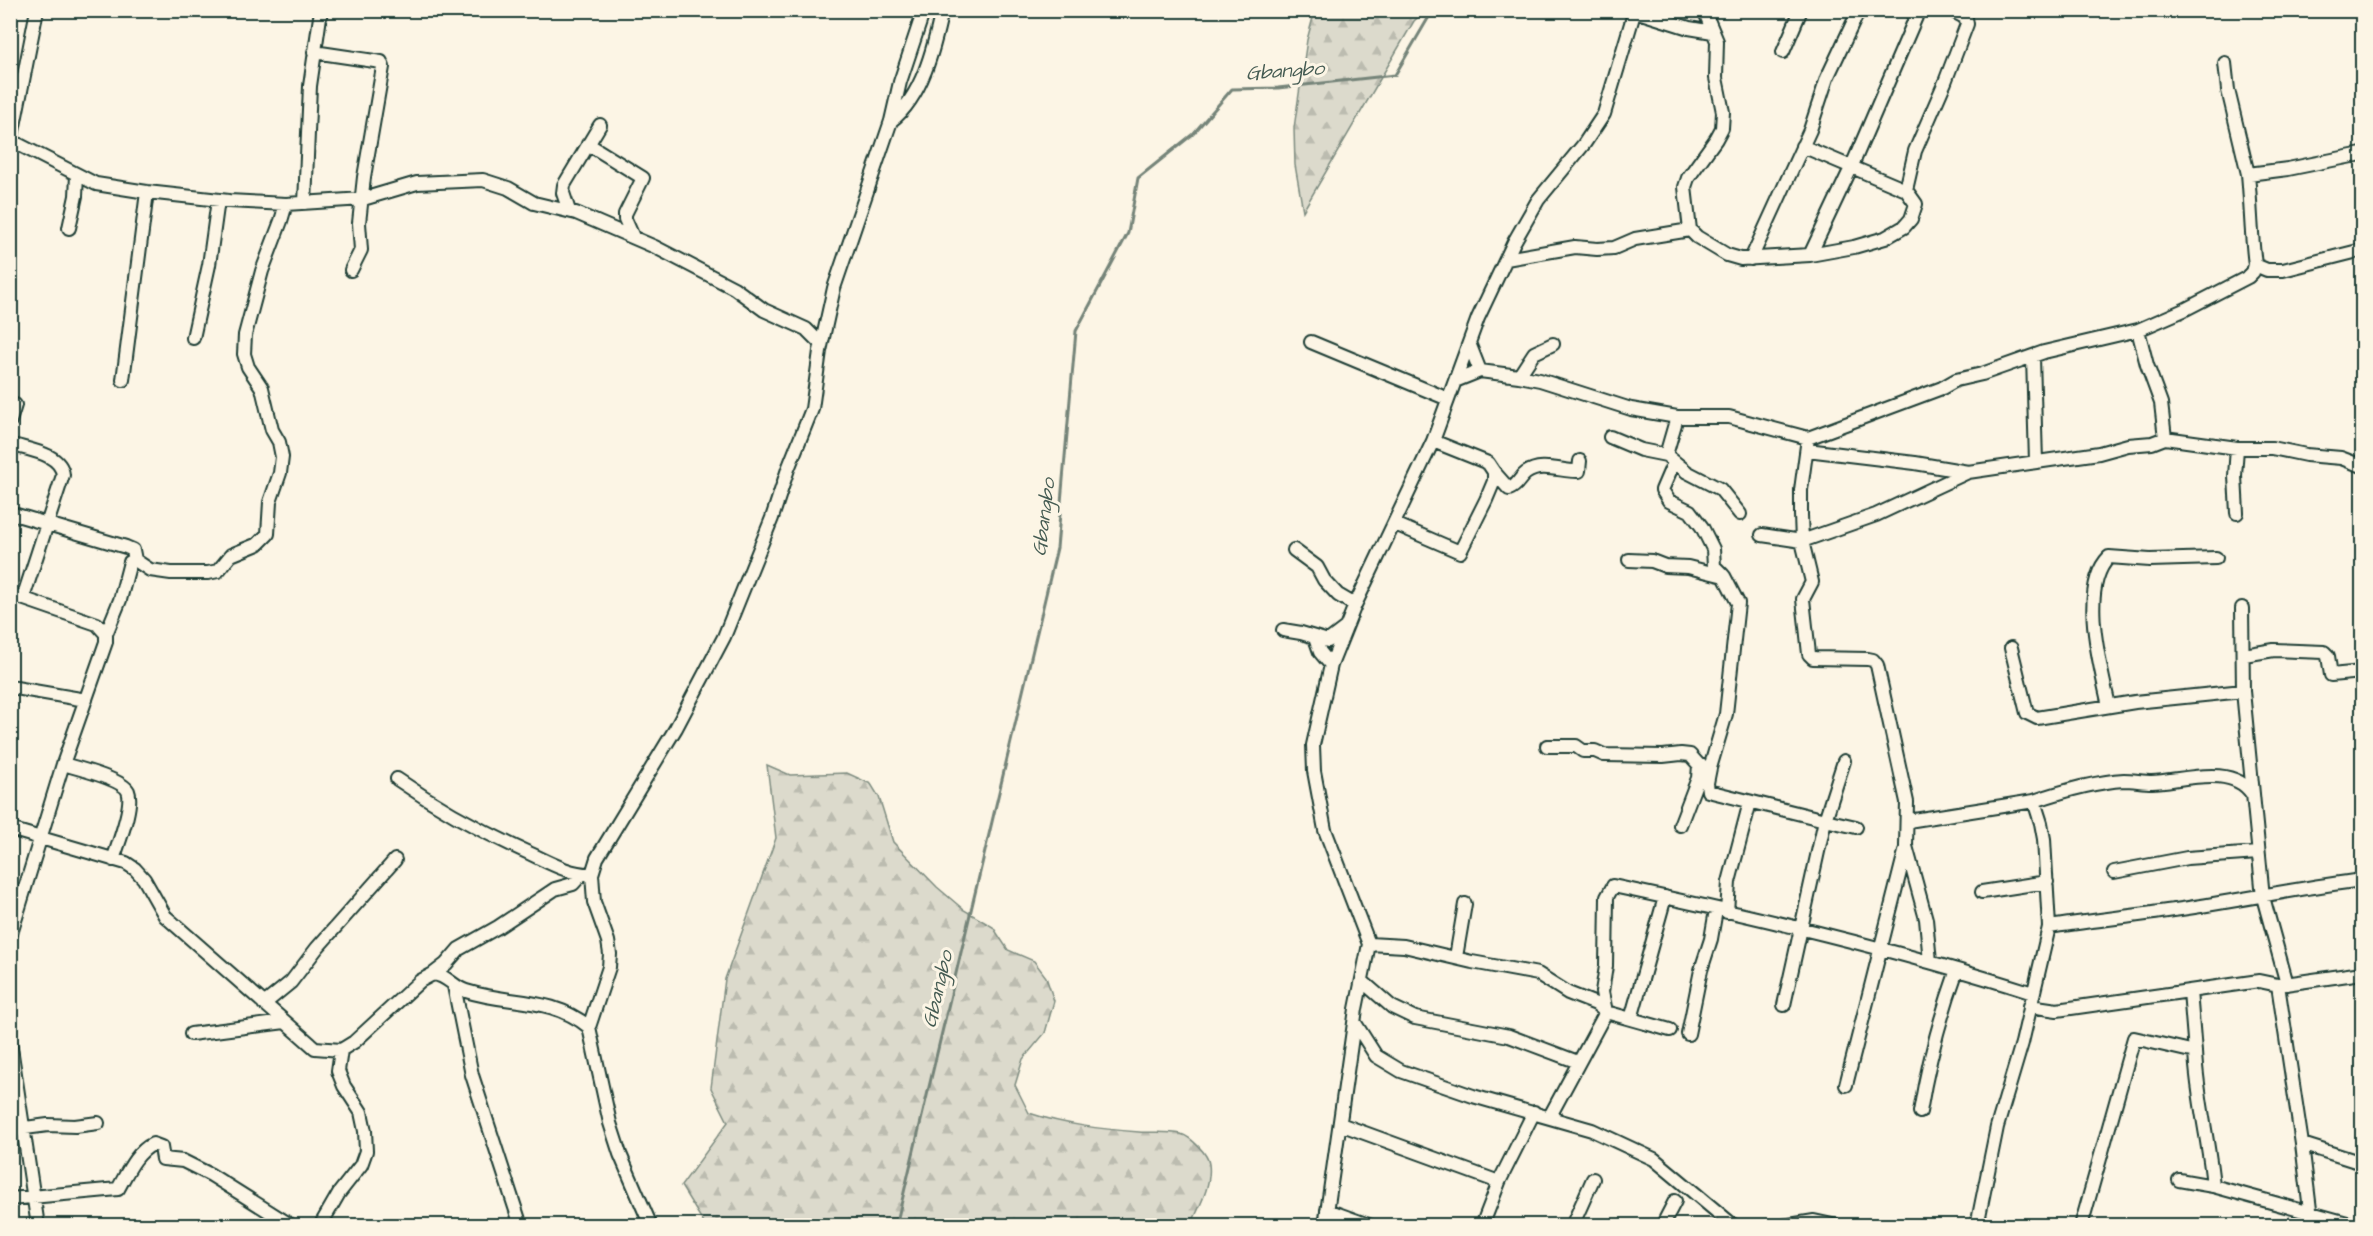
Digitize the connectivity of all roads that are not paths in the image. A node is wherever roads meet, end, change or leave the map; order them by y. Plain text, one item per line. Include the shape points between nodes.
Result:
1 (37, 10) edge
2 (321, 10) edge
3 (924, 10) edge
4 (942, 10) edge
5 (1704, 10) edge
6 (1801, 10) edge
7 (1859, 10) edge
8 (1919, 10) edge
9 (1951, 10) edge
10 (1635, 11) edge
11 (1968, 14) edge
12 (1713, 32) junction
13 (314, 52) junction
14 (1783, 52) dead end
15 (2225, 63) dead end
16 (891, 121) junction
17 (600, 125) dead end
18 (11, 141) edge
19 (588, 144) junction
20 (1802, 146) junction
21 (2362, 154) edge
22 (1851, 168) junction
23 (2248, 174) junction
24 (77, 175) junction
25 (1905, 190) junction
26 (147, 192) junction
27 (363, 199) junction
28 (218, 200) junction
29 (304, 203) junction
30 (286, 204) junction
31 (569, 211) junction
32 (69, 228) dead end
33 (1690, 230) junction
34 (633, 237) junction
35 (2362, 250) edge
36 (1810, 255) junction
37 (1506, 259) junction
38 (1751, 259) junction
39 (2255, 265) junction
40 (351, 270) dead end
41 (2138, 330) junction
42 (193, 338) dead end
43 (818, 340) junction
44 (1311, 342) dead end
45 (1469, 343) junction
46 (1553, 344) dead end
47 (2033, 357) junction
48 (1480, 371) junction
49 (1519, 376) junction
50 (123, 380) dead end
51 (1455, 381) junction
52 (1448, 399) junction
53 (15, 405) dead end
54 (1677, 417) junction
55 (10, 421) edge
56 (1610, 436) dead end
57 (2165, 438) junction
58 (1433, 441) junction
59 (10, 444) edge
60 (1807, 444) junction
61 (2237, 448) junction
62 (1670, 458) junction
63 (1580, 461) dead end
64 (2037, 462) junction
65 (2362, 466) edge
66 (1494, 472) junction
67 (1968, 472) junction
68 (10, 513) edge
69 (2236, 513) dead end
70 (1740, 514) dead end
71 (1395, 524) junction
72 (47, 525) junction
73 (1762, 536) dead end
74 (1802, 541) junction
75 (1294, 550) dead end
76 (2216, 558) dead end
77 (135, 560) junction
78 (1629, 560) dead end
79 (1724, 576) junction
80 (10, 594) edge
81 (23, 598) junction
82 (1355, 605) junction
83 (2242, 608) dead end
84 (1346, 627) junction
85 (1283, 630) dead end
86 (106, 634) junction
87 (1315, 638) junction
88 (2011, 648) dead end
89 (2244, 655) junction
90 (1332, 666) junction
91 (2362, 672) edge
92 (10, 687) edge
93 (2243, 690) junction
94 (86, 700) junction
95 (2109, 706) junction
96 (1547, 746) dead end
97 (1844, 761) dead end
98 (63, 765) junction
99 (1705, 766) junction
100 (397, 780) dead end
101 (2252, 794) junction
102 (2034, 801) junction
103 (1750, 802) junction
104 (1825, 820) junction
105 (1908, 821) junction
106 (1680, 825) dead end
107 (1856, 827) dead end
108 (10, 830) edge
109 (40, 839) junction
110 (1906, 846) junction
111 (2258, 853) junction
112 (113, 860) junction
113 (395, 860) dead end
114 (2114, 872) dead end
115 (587, 874) junction
116 (2362, 880) edge
117 (2047, 882) junction
118 (1982, 892) dead end
119 (1665, 897) junction
120 (2263, 897) junction
121 (1465, 904) dead end
122 (1722, 911) junction
123 (2049, 927) junction
124 (1802, 928) junction
125 (11, 932) edge
126 (1369, 944) junction
127 (1880, 949) junction
128 (1456, 957) junction
129 (1930, 962) junction
130 (1957, 970) junction
131 (2362, 973) edge
132 (433, 974) junction
133 (1362, 981) junction
134 (2282, 984) junction
135 (454, 986) junction
136 (2190, 991) junction
137 (2032, 993) junction
138 (264, 1004) junction
139 (1784, 1005) dead end
140 (2030, 1006) junction
141 (1606, 1012) junction
142 (1631, 1019) junction
143 (285, 1022) junction
144 (1355, 1023) junction
145 (589, 1027) junction
146 (1670, 1029) dead end
147 (191, 1034) dead end
148 (1688, 1034) dead end
149 (10, 1041) edge
150 (341, 1050) junction
151 (2195, 1052) junction
152 (12, 1059) edge
153 (1578, 1062) junction
154 (1846, 1085) dead end
155 (1534, 1112) junction
156 (1920, 1112) dead end
157 (1550, 1116) junction
158 (98, 1123) dead end
159 (1340, 1124) junction
160 (24, 1129) junction
161 (10, 1130) edge
162 (2302, 1144) junction
163 (2362, 1163) edge
164 (1593, 1179) dead end
165 (2179, 1180) dead end
166 (1499, 1182) junction
167 (2213, 1186) junction
168 (33, 1196) junction
169 (10, 1199) edge
170 (1675, 1201) dead end
171 (1327, 1210) junction
172 (2312, 1219) edge
173 (38, 1226) edge
174 (292, 1226) edge
175 (320, 1226) edge
176 (521, 1226) edge
177 (651, 1226) edge
178 (1325, 1226) edge
179 (1371, 1226) edge
180 (1482, 1226) edge
181 (1572, 1226) edge
182 (1662, 1226) edge
183 (1734, 1226) edge
184 (1783, 1226) edge
185 (1837, 1226) edge
186 (1977, 1226) edge
187 (2081, 1226) edge
188 (2358, 1226) edge

1 - 18 street
2 - 13 street
3 - 16 street
4 - 16 street via 916,89 903,112
5 - 12 street
6 - 14 street
7 - 20 street via 1827,78
8 - 22 street
9 - 11 street
10 - 12 street
10 - 37 street via 1604,114 1538,200
11 - 25 street via 1945,82 1915,151
12 - 33 street via 1722,128 1685,187
13 - 27 street via 372,59 383,67
13 - 29 street
15 - 23 street
16 - 43 street
17 - 19 street
18 - 24 street
19 - 31 street via 563,188
19 - 34 street via 643,178 625,219
20 - 22 street
20 - 38 street
21 - 23 street
22 - 25 street
22 - 36 street
23 - 39 street
24 - 26 street via 104,186
24 - 32 street
25 - 36 street via 1916,204 1904,227 1885,238
26 - 28 street
26 - 50 street
27 - 29 street
27 - 31 street via 417,183 471,179 508,188 546,208
27 - 40 street via 359,233 362,250
28 - 30 street
28 - 42 street
29 - 30 street
30 - 77 street via 245,335 244,354 262,388 282,457 270,502 268,534 258,544 231,555 218,571 208,573 150,570
31 - 34 street
33 - 37 street via 1635,239 1614,248 1575,247
33 - 38 street via 1728,255
34 - 43 street via 734,288 764,310 806,329
35 - 39 street via 2283,270
36 - 38 street
37 - 45 street
39 - 41 street via 2248,277
41 - 47 street
41 - 57 street via 2161,403
43 - 115 street via 812,410 733,616 676,728
44 - 52 street
45 - 48 street
45 - 51 street
46 - 49 street via 1534,353
47 - 60 street via 1956,380
47 - 64 street
48 - 49 street
48 - 51 street
49 - 54 street via 1630,409
51 - 52 street
52 - 58 street
53 - 55 street
54 - 60 street via 1730,417
54 - 62 street
56 - 62 street
57 - 61 street
57 - 64 street
58 - 66 street via 1488,463
58 - 71 street
59 - 72 street via 54,458 62,467
60 - 67 street
60 - 74 street via 1801,489
61 - 65 street via 2272,448 2341,458
61 - 69 street
62 - 70 street via 1720,489
62 - 79 street via 1662,490 1669,501 1690,511 1702,527 1713,549 1714,566
63 - 66 street via 1579,471 1541,468 1527,472 1509,489
64 - 67 street
66 - 71 street via 1494,481 1460,552
67 - 74 street via 1876,515
68 - 72 street
71 - 82 street
72 - 77 street via 126,547 133,550
72 - 81 street
73 - 74 street
74 - 105 street via 1812,582 1803,599 1809,654 1813,658 1868,659 1877,665
75 - 82 street via 1317,567 1338,595
76 - 95 street via 2109,557 2098,571 2093,621
77 - 86 street via 130,562
78 - 79 street
79 - 99 street via 1738,603 1726,714
80 - 81 street
81 - 86 street via 97,624
82 - 84 street
83 - 89 street
84 - 87 street via 1328,641
84 - 90 street
85 - 87 street
86 - 94 street
87 - 90 street
88 - 95 street via 2025,709 2031,717
89 - 91 street via 2274,650 2324,652 2331,675
89 - 93 street
90 - 126 street via 1313,745 1314,771 1325,830
92 - 94 street
93 - 95 street
93 - 101 street
94 - 98 street
96 - 99 street via 1576,746 1604,755 1690,755
97 - 104 street
98 - 109 street
98 - 112 street via 119,783 128,792 130,803
99 - 103 street via 1708,790
99 - 106 street
100 - 115 street via 468,824 537,857
101 - 102 street via 2238,781 2205,777 2153,782 2125,780 2072,788
101 - 111 street
102 - 105 street
102 - 117 street via 2043,831
103 - 104 street
103 - 122 street
104 - 107 street
104 - 124 street
105 - 110 street
108 - 109 street
109 - 112 street
109 - 125 street
110 - 127 street
110 - 129 street via 1926,919
111 - 114 street via 2187,858
111 - 120 street
112 - 138 street via 135,869 165,916
113 - 138 street via 316,948 291,982
115 - 132 street via 573,884 555,889 459,949
115 - 145 street via 610,954
116 - 120 street via 2307,886
117 - 118 street
117 - 123 street
119 - 122 street
119 - 141 street via 1613,886 1609,890 1602,992
119 - 142 street
120 - 123 street
120 - 134 street
121 - 128 street
122 - 124 street
122 - 148 street via 1701,970
123 - 137 street
124 - 127 street
124 - 139 street
126 - 128 street via 1404,946
126 - 133 street
127 - 129 street
127 - 154 street
128 - 141 street via 1538,974
129 - 130 street
130 - 137 street
130 - 156 street via 1930,1058
131 - 134 street
132 - 135 street via 447,978
132 - 150 street
133 - 144 street
133 - 153 street via 1392,1007 1415,1018 1509,1036
134 - 136 street via 2259,981
134 - 162 street
135 - 145 street via 554,1007
135 - 176 street via 472,1075
136 - 140 street via 2057,1010
136 - 151 street
137 - 140 street
138 - 143 street
140 - 186 street via 1997,1127
141 - 142 street
141 - 153 street
142 - 146 street
143 - 147 street
143 - 150 street via 315,1048
144 - 155 street via 1376,1056 1401,1071
144 - 159 street
145 - 177 street via 610,1123
149 - 152 street
150 - 175 street via 338,1071 361,1112 366,1151 361,1165
151 - 167 street
151 - 187 street via 2134,1038
152 - 160 street
153 - 157 street
155 - 157 street
155 - 166 street
157 - 183 street via 1654,1158
158 - 160 street
159 - 166 street
159 - 171 street
160 - 161 street
160 - 168 street
162 - 163 street
162 - 172 street
164 - 181 street
165 - 167 street
166 - 180 street
167 - 172 street
168 - 169 street
168 - 173 street
168 - 174 street via 118,1189 141,1153 158,1144 163,1159 183,1161 212,1175
170 - 182 street
171 - 178 street
171 - 179 street
172 - 188 street
184 - 185 street via 1814,1221

